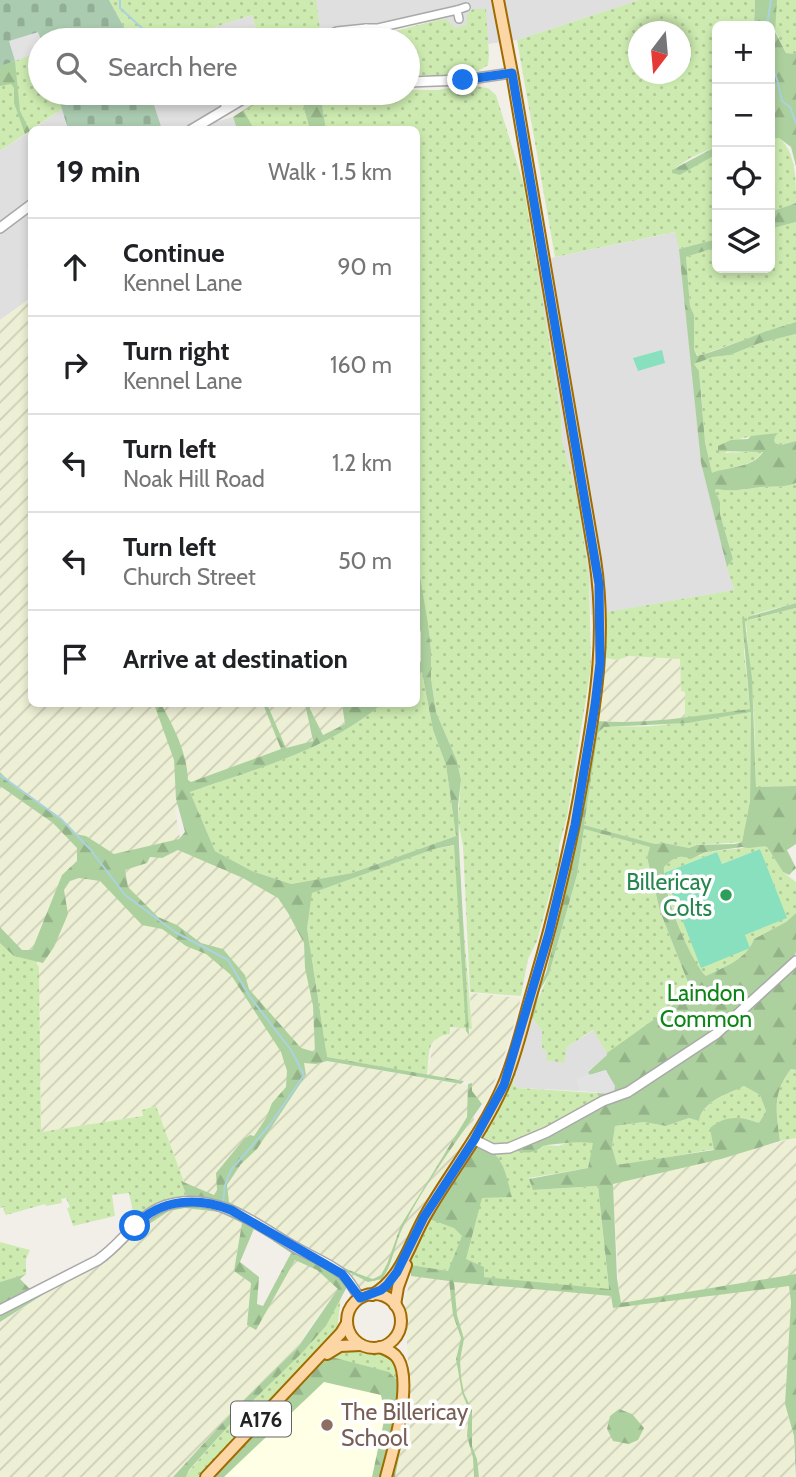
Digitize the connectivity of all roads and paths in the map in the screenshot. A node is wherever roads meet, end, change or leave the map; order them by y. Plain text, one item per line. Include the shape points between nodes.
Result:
1 (498, 0) edge
2 (466, 7) dead end
3 (457, 10) junction
4 (459, 19) dead end
5 (366, 28) edge
6 (512, 73) junction
7 (420, 82) edge
8 (226, 105) edge
9 (233, 105) edge
10 (222, 112) junction
11 (198, 126) edge
12 (28, 207) edge
13 (0, 228) edge
14 (796, 961) edge
15 (474, 1140) junction
16 (412, 1242) junction
17 (372, 1295) junction
18 (360, 1298) junction
19 (395, 1305) junction
20 (0, 1310) edge
21 (347, 1323) junction
22 (361, 1345) junction
23 (380, 1347) junction
24 (315, 1360) junction
25 (206, 1477) edge
26 (386, 1477) edge

1 - 6 main road
2 - 3 street
3 - 4 street
3 - 5 street
6 - 7 street
6 - 15 main road via 595,559 600,663 575,825 549,933 504,1085
8 - 10 street
9 - 10 street
10 - 11 street
12 - 13 street
14 - 15 street via 716,1034 628,1092 509,1149 493,1149
15 - 16 main road
16 - 17 main road via 387,1285
16 - 19 main road
17 - 18 main road
17 - 19 main road
18 - 20 street via 342,1274 252,1221 219,1205 191,1201 153,1211 98,1260
18 - 21 main road
19 - 23 main road via 400,1327 391,1342
21 - 22 main road via 351,1336
21 - 24 main road, A176
22 - 23 main road
22 - 24 main road, A176 via 340,1346
23 - 26 main road via 396,1355 403,1378 400,1419
24 - 25 main road, A176

